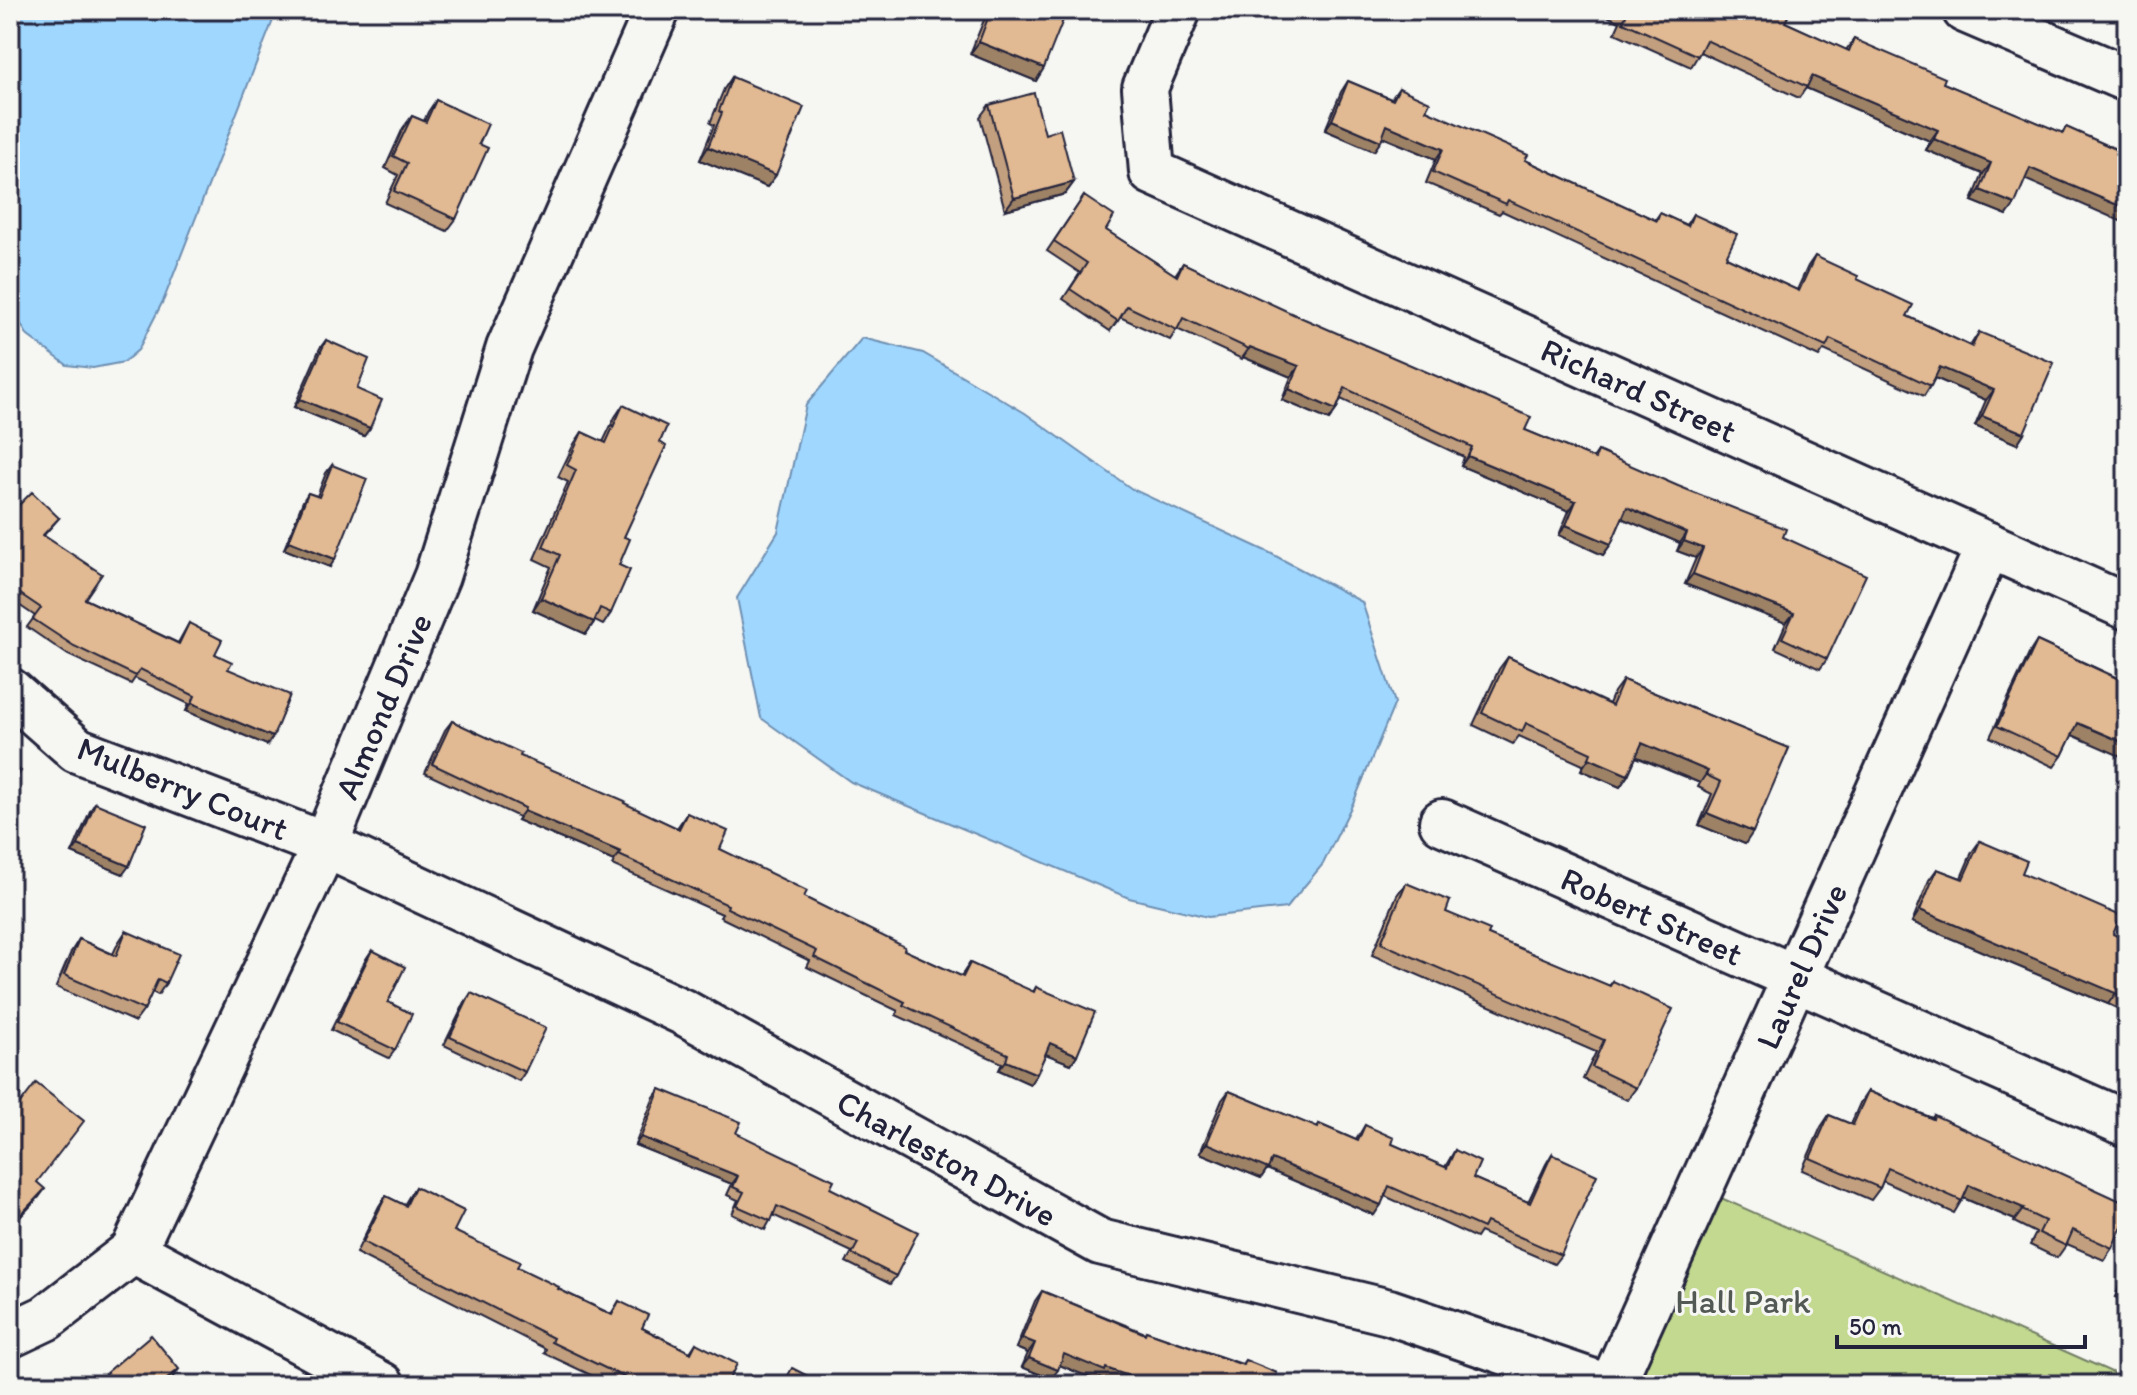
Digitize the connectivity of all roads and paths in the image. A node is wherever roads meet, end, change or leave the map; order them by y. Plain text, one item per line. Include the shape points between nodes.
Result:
1 (657, 10) edge
2 (1178, 10) edge
3 (1965, 10) edge
4 (2127, 79) edge
5 (1989, 545) junction
6 (2127, 607) edge
7 (10, 691) edge
8 (1442, 822) dead end
9 (325, 845) junction
10 (1796, 979) junction
11 (2127, 1124) edge
12 (133, 1251) junction
13 (10, 1335) edge
14 (382, 1385) edge
15 (1602, 1385) edge
16 (1612, 1385) edge

1 - 9 street, Almond Drive via 509,348 437,576
2 - 5 street, Richard Street via 1145,88 1152,172
3 - 4 street
5 - 6 street, Richard Street
5 - 10 street, Laurel Drive
7 - 9 street, Mulberry Court via 77,750
8 - 10 street, Robert Street
9 - 12 street, Almond Drive
9 - 15 street, Charleston Drive via 685,1013 1100,1242 1389,1312
10 - 11 street, Robert Street
10 - 16 street, Laurel Drive
12 - 13 street, Almond Drive via 46,1318
12 - 14 street

